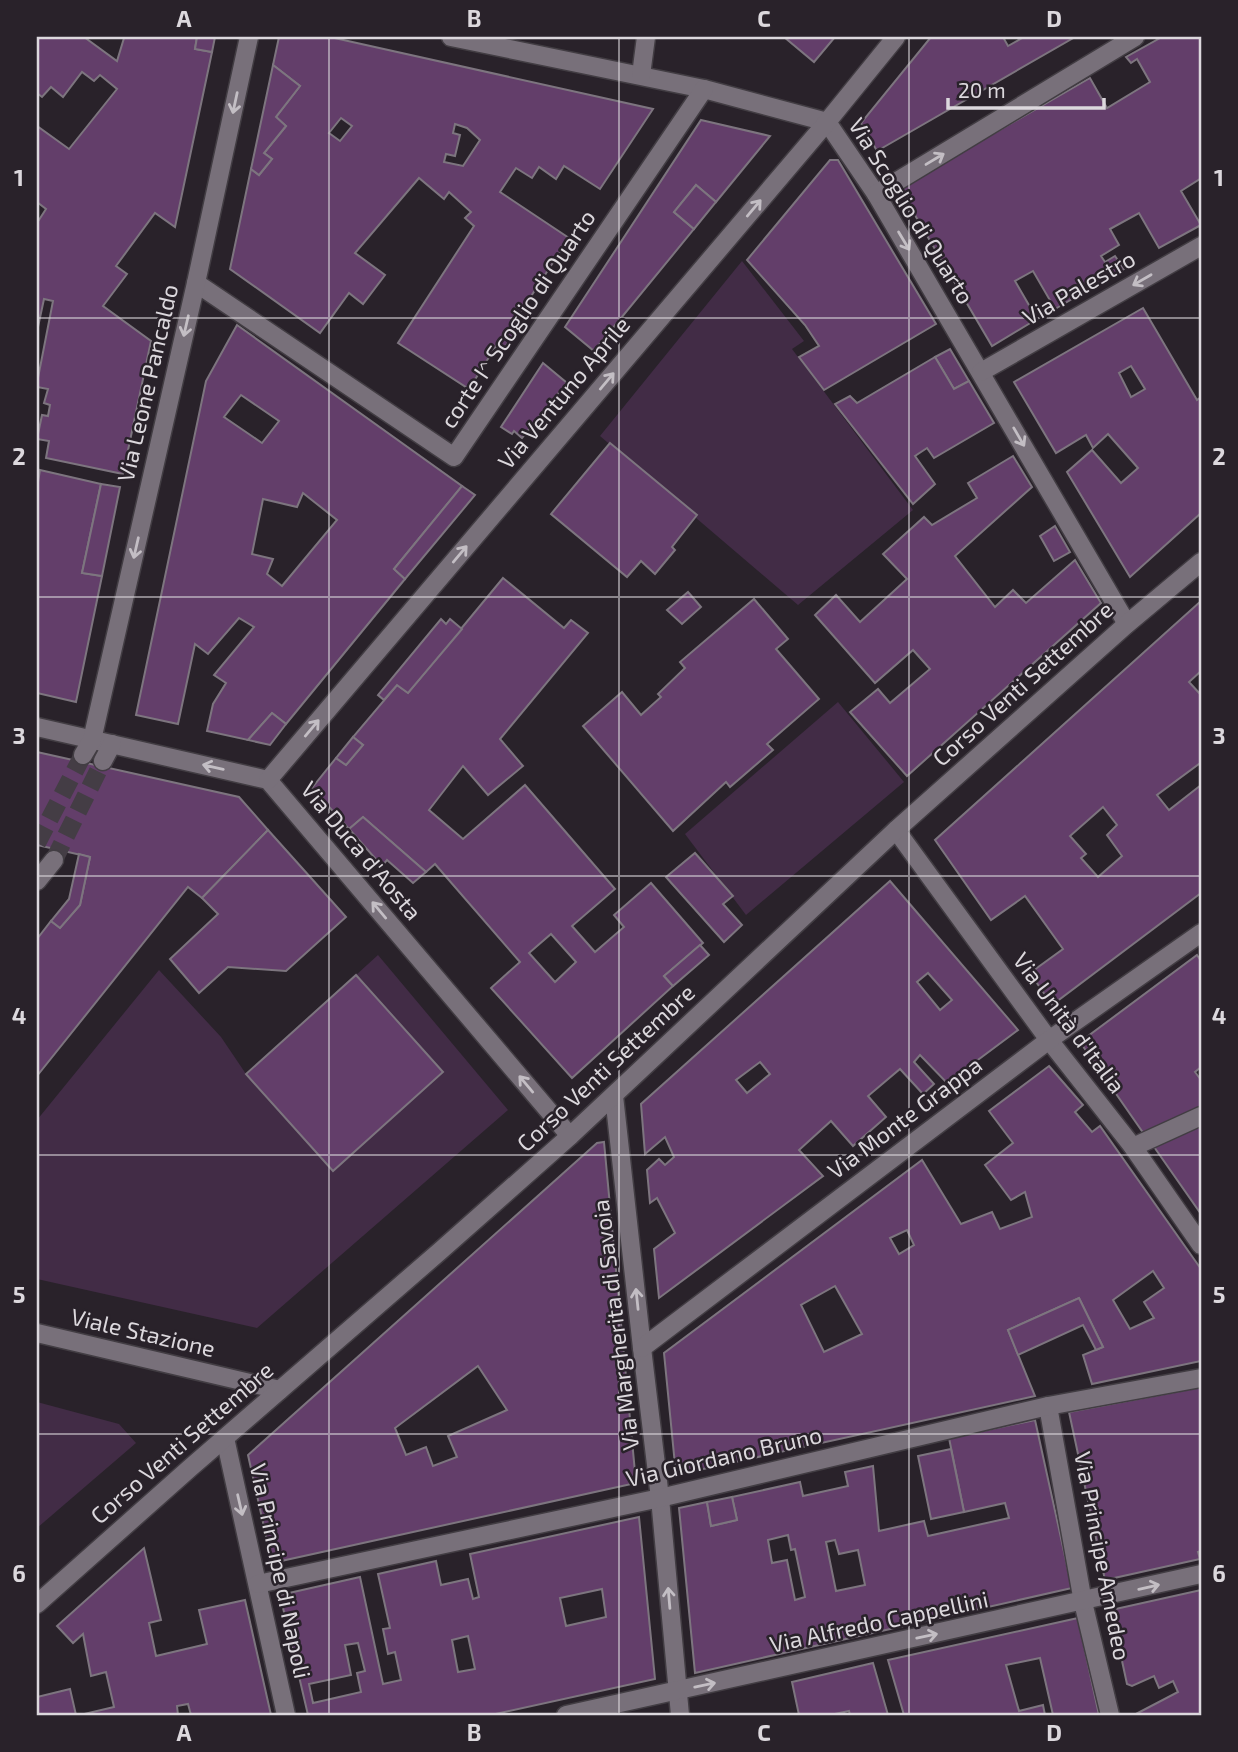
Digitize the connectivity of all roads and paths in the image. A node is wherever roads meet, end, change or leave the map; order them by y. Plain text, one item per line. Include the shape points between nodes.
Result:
1 (249, 37) edge
2 (451, 37) edge
3 (646, 37) edge
4 (896, 37) edge
5 (1135, 37) edge
6 (641, 75) junction
7 (704, 89) junction
8 (827, 122) junction
9 (876, 194) junction
10 (1201, 246) edge
11 (196, 283) junction
12 (981, 372) junction
13 (1201, 562) edge
14 (1128, 624) junction
15 (37, 727) edge
16 (112, 744) junction
17 (88, 748) junction
18 (103, 761) tunnel mouth
19 (268, 780) junction
20 (896, 830) junction
21 (54, 860) tunnel mouth
22 (37, 881) edge
23 (1200, 936) edge
24 (1049, 1040) junction
25 (614, 1096) junction
26 (1201, 1116) edge
27 (570, 1136) junction
28 (1133, 1147) junction
29 (1201, 1245) edge
30 (37, 1333) edge
31 (642, 1348) junction
32 (1201, 1378) edge
33 (280, 1390) junction
34 (1048, 1406) junction
35 (225, 1438) junction
36 (660, 1498) junction
37 (1201, 1574) edge
38 (258, 1584) junction
39 (1083, 1602) junction
40 (37, 1604) edge
41 (677, 1691) junction
42 (286, 1715) edge
43 (566, 1715) edge
44 (680, 1715) edge
45 (1110, 1715) edge

1 -> 11 street, Via Leone Pancaldo
2 - 6 street, Via Scoglio di Quarto
3 - 6 street
4 - 8 street, Via Ventuno Aprile
9 -> 5 street
6 - 7 street, Via Scoglio di Quarto
7 - 8 street, Via Scoglio di Quarto
7 - 11 street, corte I^ Scoglio di Quarto via 454,457
8 - 9 street, Via Scoglio di Quarto
19 -> 8 street, Via Ventuno Aprile
9 -> 12 street, Via Scoglio di Quarto
10 -> 12 street, Via Palestro
11 -> 17 street, Via Leone Pancaldo
12 -> 14 street, Via Scoglio di Quarto
13 - 14 street, Corso Venti Settembre
14 - 20 street, Corso Venti Settembre
15 - 17 street, Via Duca d'Aosta
16 - 17 street, Via Duca d'Aosta
16 - 18 street
19 -> 16 street, Via Duca d'Aosta
27 -> 19 street, Via Duca d'Aosta
20 - 24 street, Via Unità d'Italia
20 - 25 street, Corso Venti Settembre
21 - 22 street
23 - 24 street, Via Monte Grappa
24 - 28 street, Via Unità d'Italia
24 - 31 street, Via Monte Grappa
25 - 27 street, Corso Venti Settembre
31 -> 25 street, Via Margherita di Savoia
26 - 28 street
27 - 33 street, Corso Venti Settembre
28 - 29 street, Via Unità d'Italia
30 - 33 street, Viale Stazione
31 - 36 street, Via Margherita di Savoia
32 - 34 street, Via Giordano Bruno
33 - 35 street, Corso Venti Settembre
34 - 36 street, Via Giordano Bruno
34 - 39 street, Via Principe Amedeo
35 -> 38 street, Via Principe di Napoli
35 - 40 street, Corso Venti Settembre
36 - 38 street, Via Giordano Bruno
41 -> 36 street, Via Margherita di Savoia
39 -> 37 street, Via Alfredo Cappellini
38 - 42 street, Via Principe di Napoli
41 -> 39 street, Via Alfredo Cappellini
39 - 45 street, Via Principe Amedeo
41 - 43 street, Via Alfredo Cappellini
41 - 44 street, Via Margherita di Savoia

